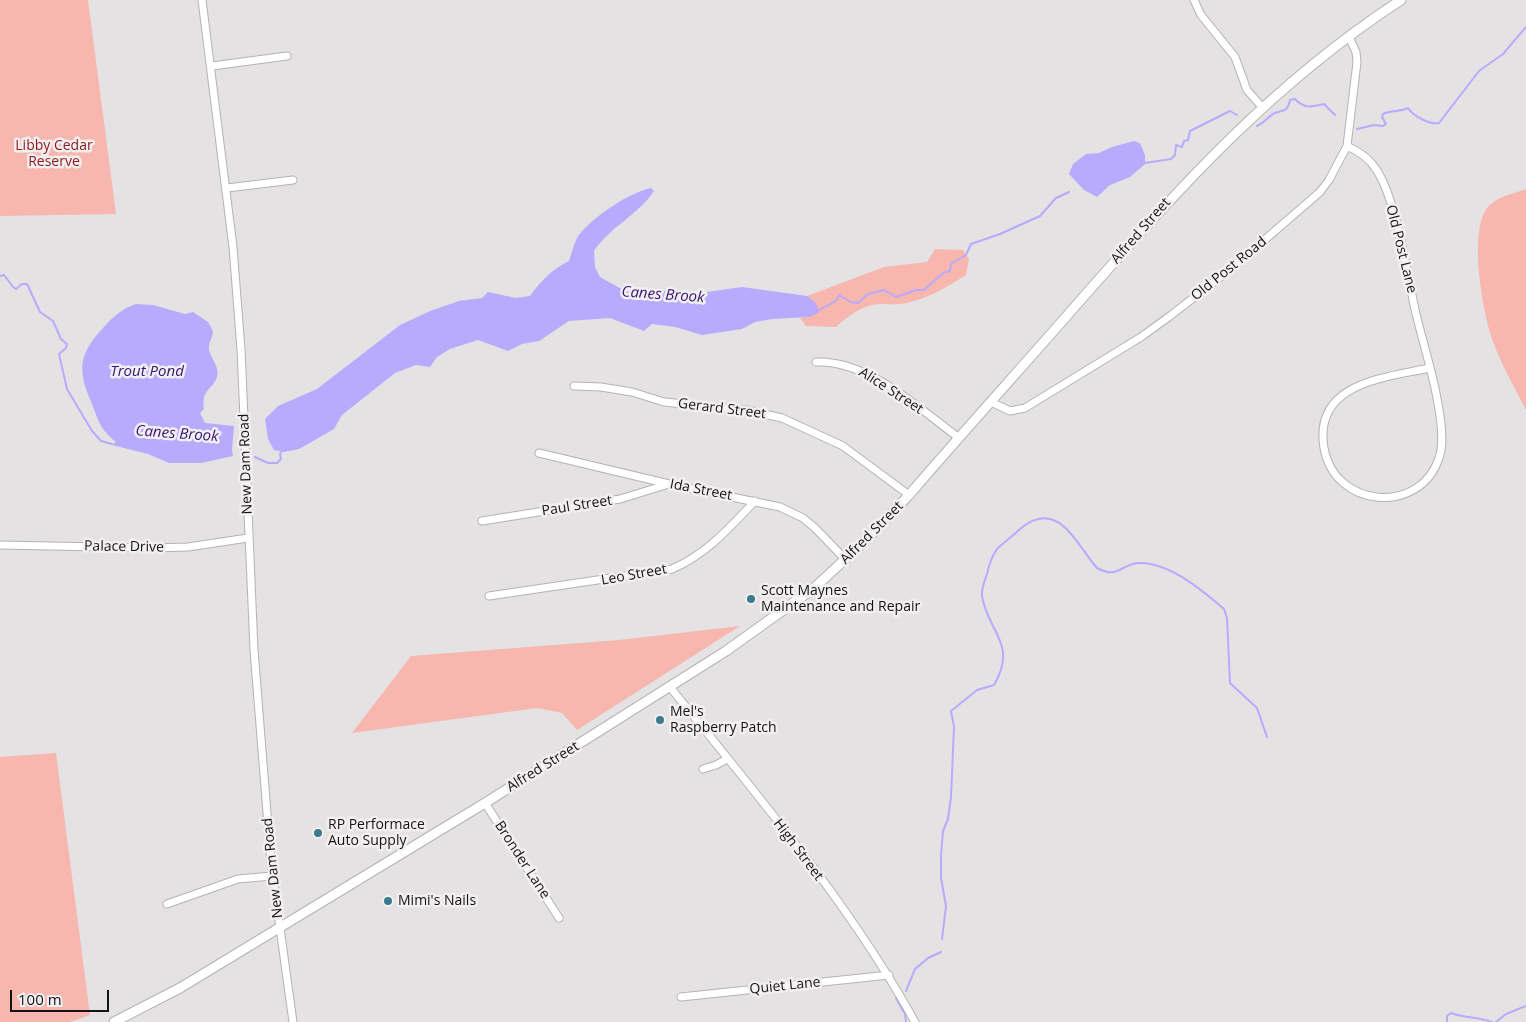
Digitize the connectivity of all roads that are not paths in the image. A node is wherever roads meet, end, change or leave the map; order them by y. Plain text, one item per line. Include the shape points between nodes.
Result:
1 (202, 0) edge
2 (1194, 0) edge
3 (1401, 0) edge
4 (1349, 37) junction
5 (287, 56) dead end
6 (212, 66) junction
7 (1262, 108) junction
8 (1347, 146) junction
9 (293, 180) dead end
10 (227, 188) junction
11 (816, 362) dead end
12 (1429, 368) junction
13 (574, 386) dead end
14 (991, 402) junction
15 (959, 438) junction
16 (539, 452) dead end
17 (670, 484) junction
18 (909, 495) junction
19 (755, 501) junction
20 (482, 521) dead end
21 (248, 538) junction
22 (0, 545) edge
23 (846, 560) junction
24 (489, 596) dead end
25 (670, 687) junction
26 (727, 759) junction
27 (703, 769) dead end
28 (485, 803) junction
29 (272, 876) junction
30 (167, 904) dead end
31 (558, 918) dead end
32 (280, 928) junction
33 (889, 975) junction
34 (681, 997) dead end
35 (114, 1022) edge
36 (293, 1022) edge
37 (915, 1022) edge

1 - 6 street, New Dam Road
2 - 7 street via 1201,15 1235,57 1247,90
3 - 4 main road, Alfred Street
4 - 7 main road, Alfred Street
4 - 8 street, Old Post Road via 1357,62
5 - 6 street
6 - 10 street, New Dam Road
7 - 14 main road, Alfred Street via 1172,196
8 - 12 street, Old Post Lane via 1372,163 1386,190
8 - 14 street, Old Post Road via 1329,180 1306,206 1162,322 1025,408 1010,411
9 - 10 street
10 - 21 street, New Dam Road via 241,349
11 - 15 street, Alice Street via 836,362 858,369
12 - 12 street, Old Post Lane via 1442,438 1434,468 1422,484 1394,498 1374,498 1349,488 1332,470 1323,446 1326,421 1333,406 1358,384
13 - 18 street, Gerard Street via 601,387 664,402 746,410 782,418 843,446
14 - 15 main road, Alfred Street
15 - 18 main road, Alfred Street
16 - 17 street, Ida Street
17 - 19 street, Ida Street
17 - 20 street, Paul Street via 620,499
18 - 23 main road, Alfred Street
19 - 23 street, Ida Street via 780,507 802,518
19 - 24 street, Leo Street via 705,551 672,569
21 - 22 street, Palace Drive via 160,548
21 - 29 street, New Dam Road
23 - 25 main road, Alfred Street via 771,620
25 - 26 street, High Street
25 - 28 main road, Alfred Street
26 - 27 street
26 - 33 street, High Street via 848,916
28 - 31 street, Bronder Lane
28 - 32 main road, Alfred Street
29 - 30 street via 238,879
29 - 32 street, New Dam Road
32 - 35 main road, Alfred Street via 180,988
32 - 36 street, New Dam Road
33 - 34 street, Quiet Lane
33 - 37 street, High Street

